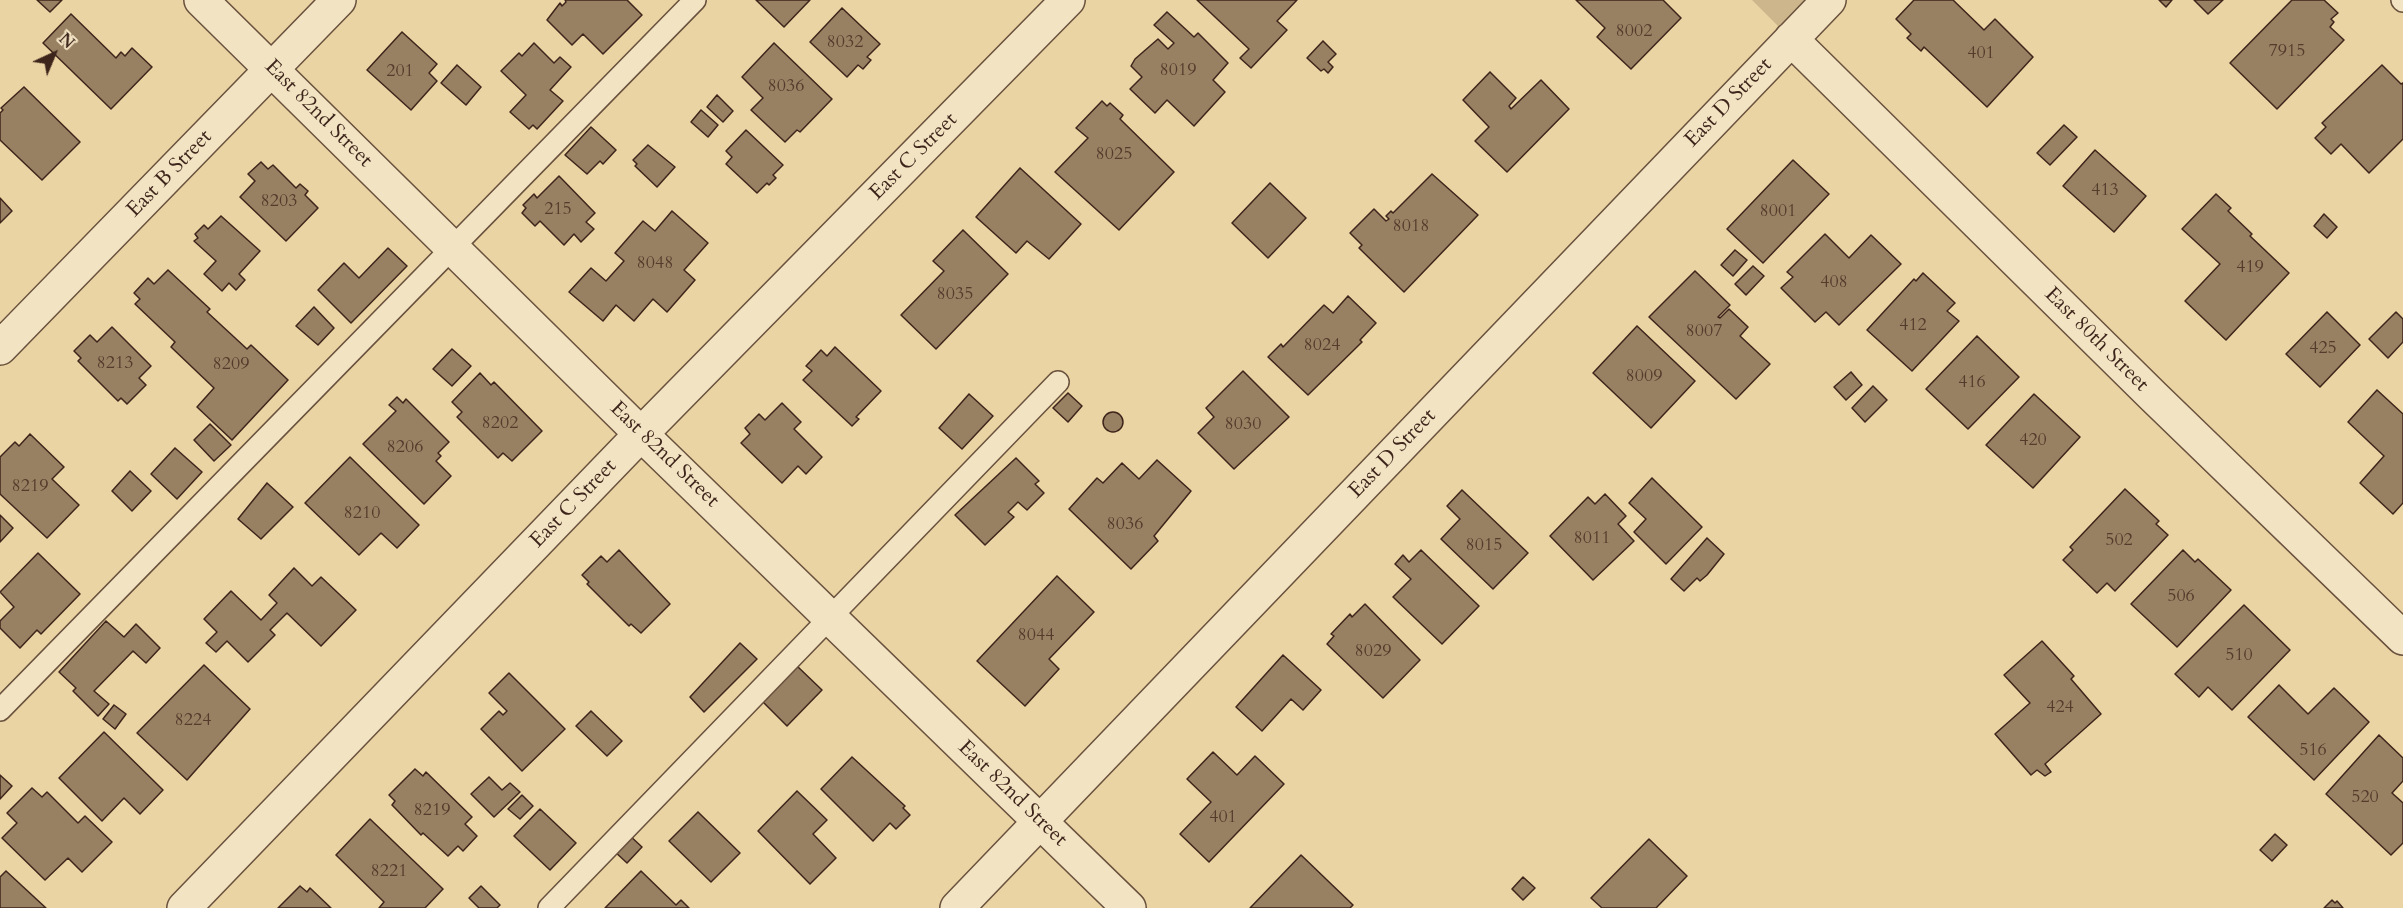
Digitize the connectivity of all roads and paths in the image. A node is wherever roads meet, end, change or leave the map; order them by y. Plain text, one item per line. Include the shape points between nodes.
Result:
1 (201, 0) edge
2 (339, 0) edge
3 (695, 0) edge
4 (1068, 0) edge
5 (1829, 0) edge
6 (1791, 39) junction
7 (272, 69) junction
8 (452, 247) junction
9 (0, 348) edge
10 (1058, 382) dead end
11 (641, 434) junction
12 (831, 618) junction
13 (2403, 638) edge
14 (0, 710) edge
15 (1041, 822) junction
16 (184, 908) edge
17 (549, 908) edge
18 (957, 908) edge
19 (1129, 908) edge

1 - 7 street, East 82nd Street
2 - 7 street, East B Street
3 - 8 lane
4 - 11 street, East C Street
5 - 6 street, East D Street
6 - 13 street, East 80th Street
6 - 15 street, East D Street
7 - 8 street, East 82nd Street
7 - 9 street, East B Street
8 - 11 street, East 82nd Street
8 - 14 lane
10 - 12 lane
11 - 12 street, East 82nd Street
11 - 16 street, East C Street
12 - 15 street, East 82nd Street
12 - 17 lane
15 - 18 street, East D Street
15 - 19 street, East 82nd Street

